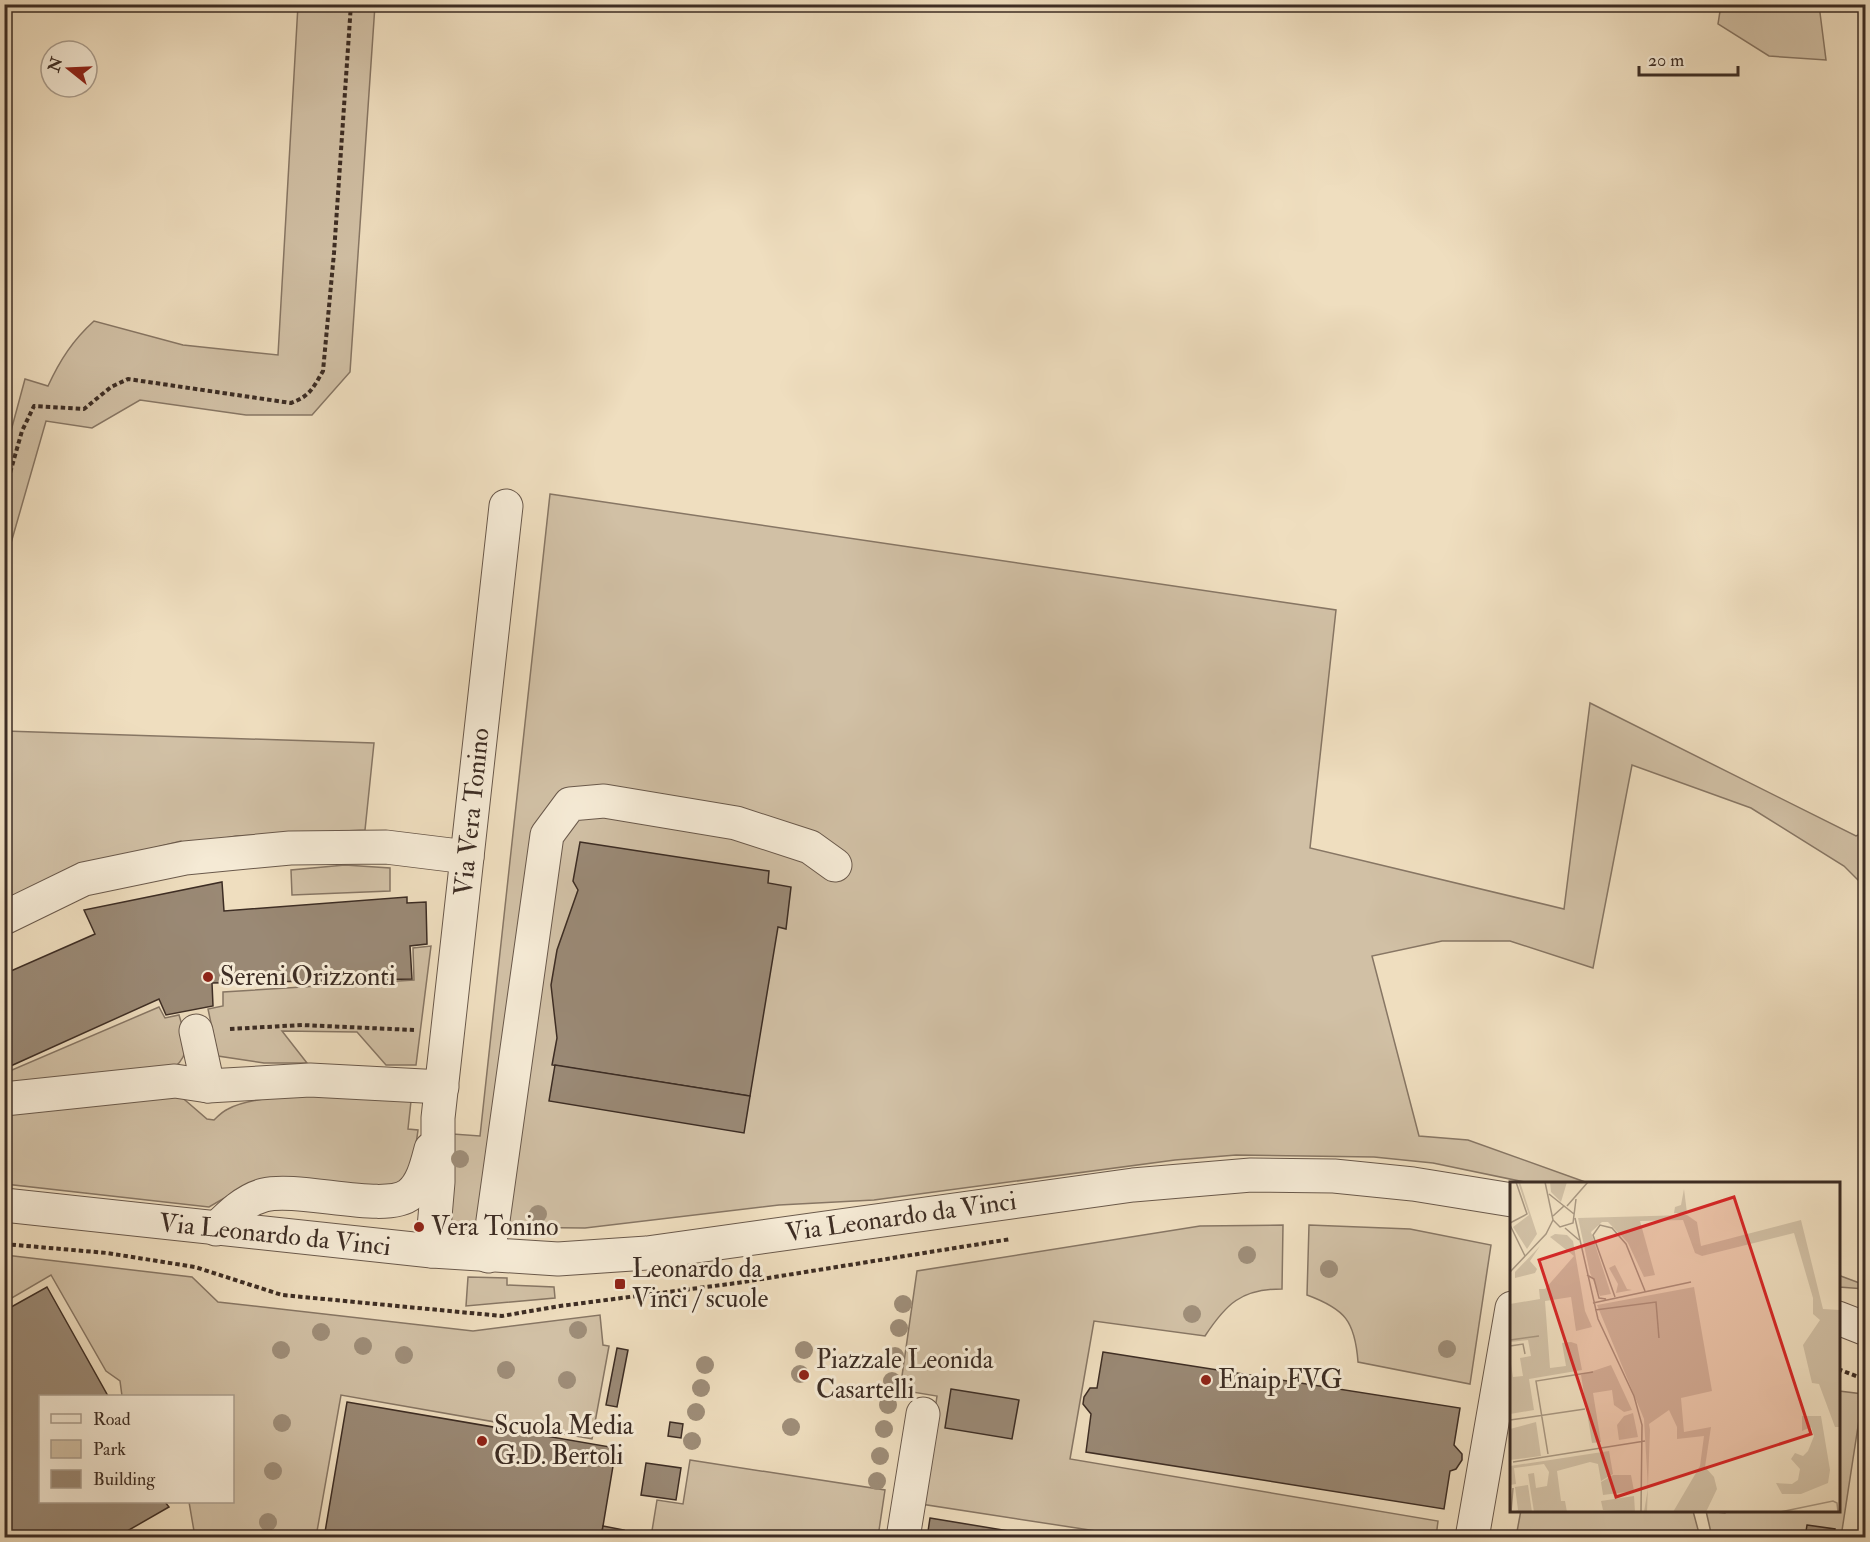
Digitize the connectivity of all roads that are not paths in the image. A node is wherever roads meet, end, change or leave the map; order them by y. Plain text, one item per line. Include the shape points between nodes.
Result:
1 (506, 506) dead end
2 (467, 857) junction
3 (835, 865) dead end
4 (4, 918) edge
5 (196, 1031) road end
6 (208, 1086) junction
7 (4, 1100) edge
8 (440, 1102) junction
9 (1510, 1200) edge
10 (4, 1205) edge
11 (216, 1229) junction
12 (432, 1251) junction
13 (488, 1256) junction
14 (1840, 1318) edge
15 (1510, 1320) edge
16 (1866, 1329) edge
17 (923, 1414) dead end
18 (903, 1538) edge
19 (1472, 1538) edge

1 - 2 street, Via Vera Tonino
2 - 4 street via 386,847 290,848 186,858 84,879
2 - 8 street, Via Vera Tonino
3 - 13 street via 810,847 735,823 604,801 570,804 547,835
5 - 6 street
6 - 7 street via 175,1081
6 - 8 street via 310,1080
8 - 11 street, Via Vera Tonino via 427,1165 419,1185 409,1195 390,1202 286,1193 264,1195 237,1209
8 - 12 street, Via Vera Tonino
9 - 13 street, Via Leonardo da Vinci via 1334,1176 1251,1174 1133,1185 647,1253 558,1259
10 - 11 street, Via Leonardo da Vinci
11 - 12 street, Via Leonardo da Vinci
12 - 13 street, Via Leonardo da Vinci
14 - 16 street
15 - 19 street
17 - 18 street

